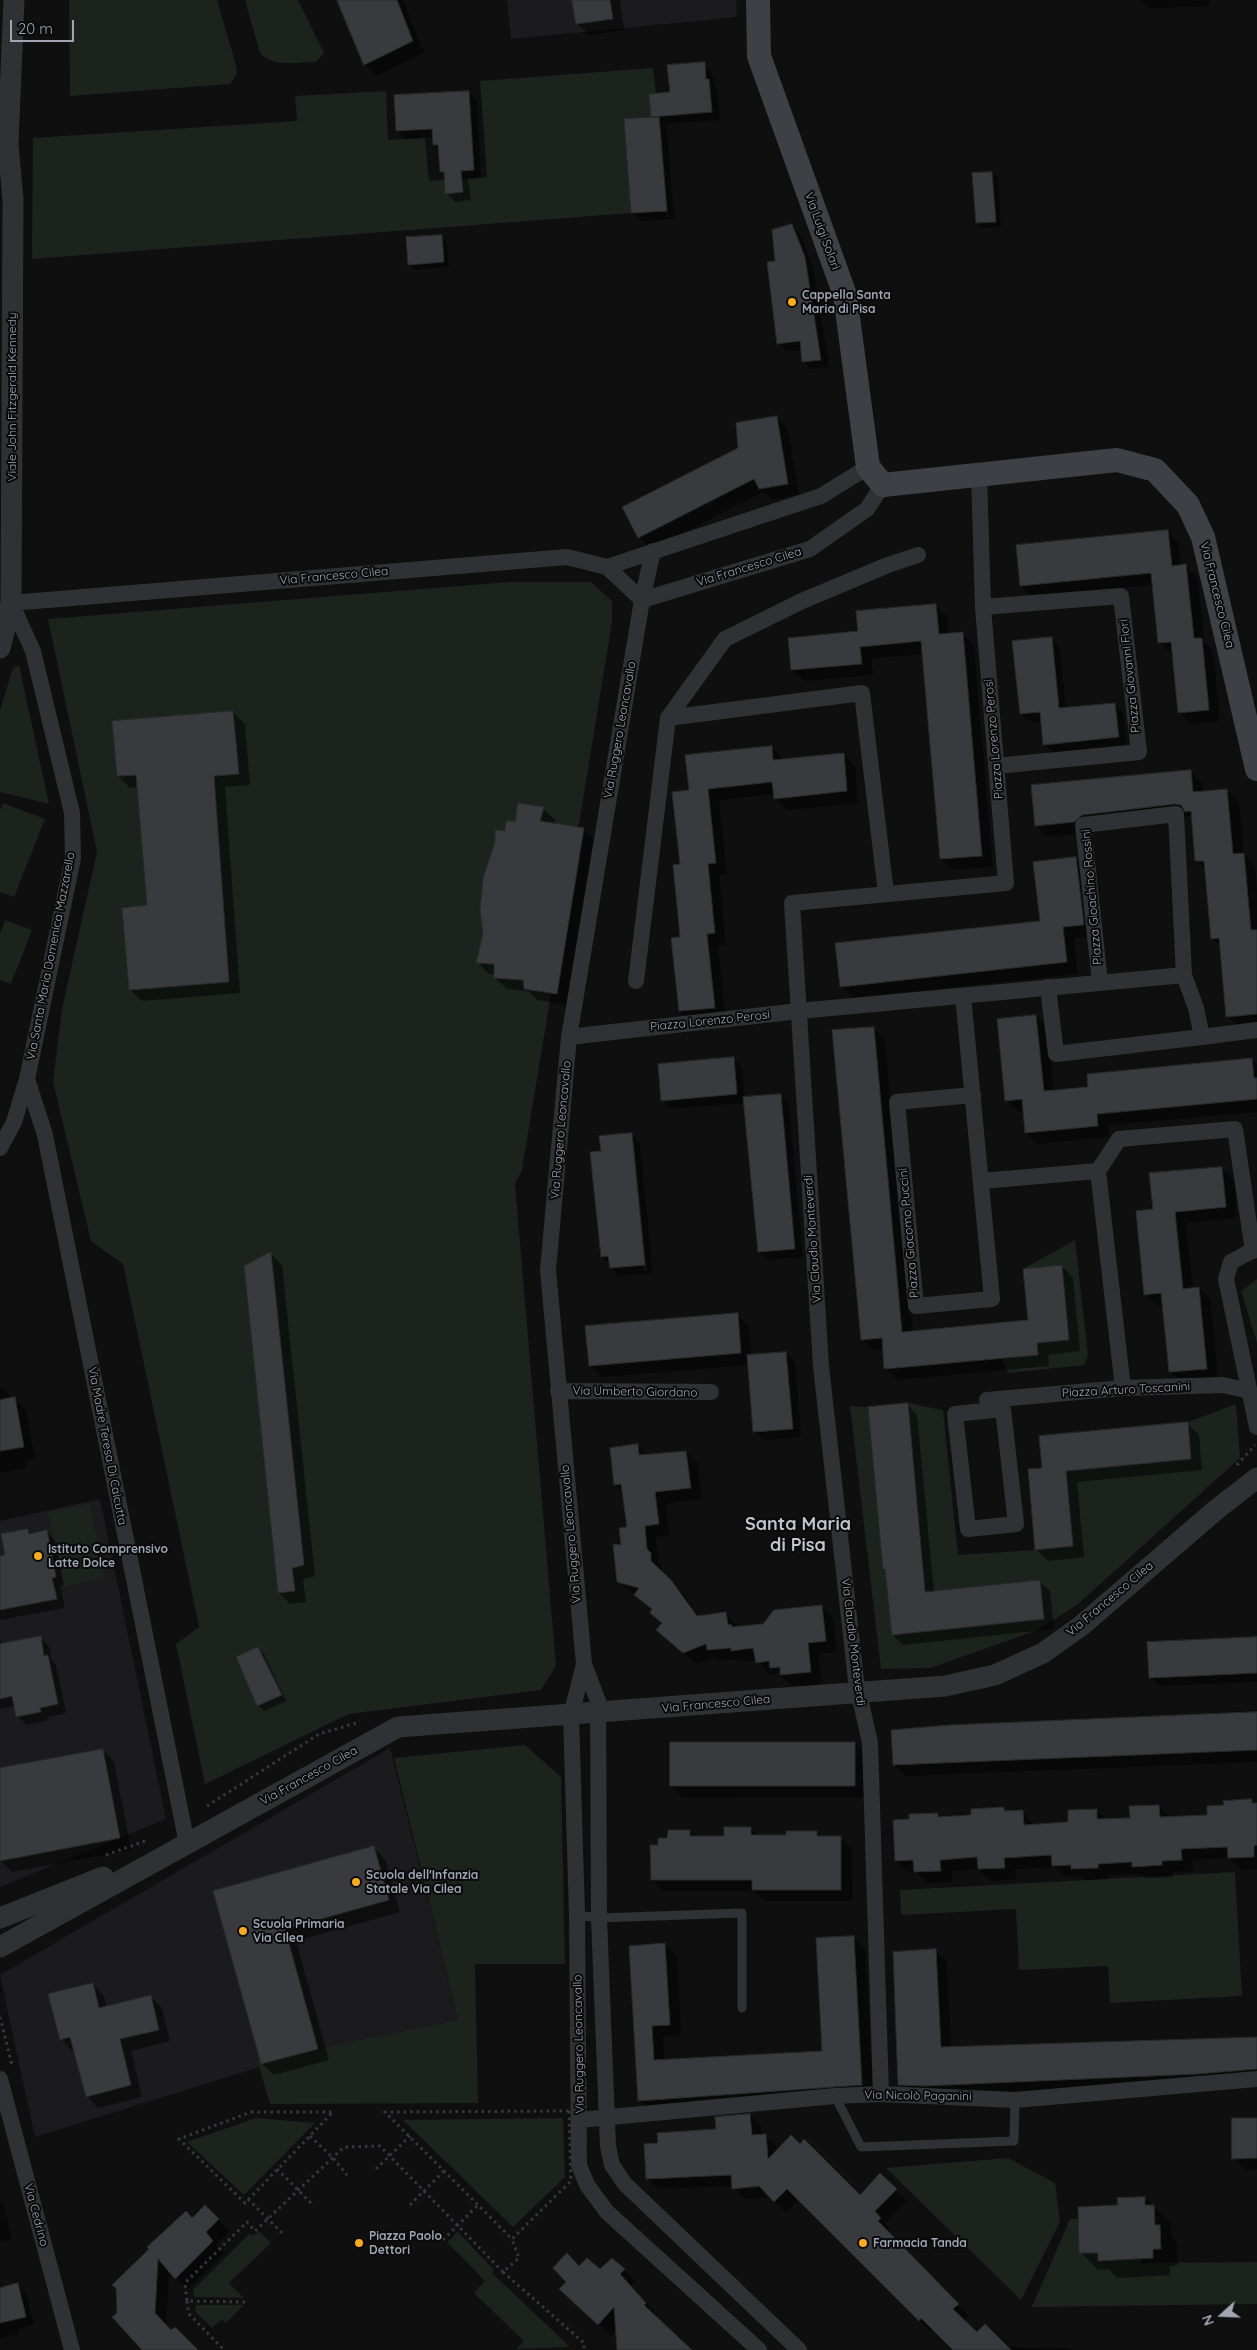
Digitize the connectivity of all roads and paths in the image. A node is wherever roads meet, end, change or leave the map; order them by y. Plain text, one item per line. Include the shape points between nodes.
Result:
1 (9, 0) edge
2 (758, 0) edge
3 (4, 152) edge
4 (7, 200) edge
5 (979, 473) junction
6 (875, 476) junction
7 (654, 551) junction
8 (918, 555) dead end
9 (607, 567) junction
10 (642, 600) junction
11 (11, 603) junction
12 (983, 607) junction
13 (0, 648) edge
14 (668, 718) junction
15 (996, 766) junction
16 (1257, 769) edge
17 (886, 893) junction
18 (1184, 974) junction
19 (636, 981) dead end
20 (1100, 982) junction
21 (1048, 988) junction
22 (963, 996) junction
23 (799, 1011) junction
24 (1257, 1030) edge
25 (569, 1037) junction
26 (1202, 1037) junction
27 (27, 1079) junction
28 (973, 1095) junction
29 (0, 1148) edge
30 (1098, 1171) junction
31 (981, 1181) junction
32 (1255, 1250) edge
33 (1123, 1388) junction
34 (558, 1391) junction
35 (1249, 1391) junction
36 (711, 1392) dead end
37 (977, 1412) junction
38 (1257, 1427) edge
39 (1257, 1443) edge
40 (1257, 1463) edge
41 (1232, 1471) dead end
42 (1257, 1478) edge
43 (1217, 1509) junction
44 (584, 1664) junction
45 (858, 1692) junction
46 (598, 1707) junction
47 (571, 1715) junction
48 (187, 1844) junction
49 (577, 1915) junction
50 (0, 1918) edge
51 (599, 1918) junction
52 (0, 1947) edge
53 (742, 2008) dead end
54 (0, 2079) edge
55 (1257, 2079) edge
56 (881, 2094) junction
57 (835, 2096) junction
58 (1015, 2100) junction
59 (606, 2119) junction
60 (580, 2120) junction
61 (310, 2136) junction
62 (410, 2136) junction
63 (390, 2156) junction
64 (334, 2158) junction
65 (278, 2169) junction
66 (376, 2169) dead end
67 (444, 2171) junction
68 (347, 2174) dead end
69 (299, 2191) junction
70 (424, 2191) junction
71 (248, 2199) junction
72 (410, 2205) dead end
73 (478, 2205) junction
74 (314, 2206) dead end
75 (269, 2219) junction
76 (458, 2226) junction
77 (284, 2235) dead end
78 (512, 2239) junction
79 (443, 2240) dead end
80 (503, 2272) junction
81 (187, 2301) junction
82 (245, 2302) dead end
83 (755, 2349) edge
84 (72, 2350) edge
85 (224, 2350) edge
86 (584, 2350) edge
87 (799, 2350) edge

1 - 3 street, Viale John Fitzgerald Kennedy
2 - 6 main road, Via Luigi Solari via 759,56 845,295
3 - 4 street, Viale John Fitzgerald Kennedy
4 - 11 street, Viale John Fitzgerald Kennedy
5 - 6 main road, Via Francesco Cilea
5 - 12 street, Piazza Lorenzo Perosi
5 - 16 main road, Via Francesco Cilea via 1118,460 1155,470 1188,505 1204,537
6 - 7 street, Via Francesco Cilea
6 - 10 street, Via Francesco Cilea via 866,509 810,549
7 - 9 street, Via Francesco Cilea
7 - 10 street
8 - 14 street via 802,601 725,639
9 - 10 street
9 - 11 street, Via Francesco Cilea via 567,557
10 - 25 street, Via Ruggero Leoncavallo
11 - 13 street, Viale John Fitzgerald Kennedy
11 - 27 street, Via Santa Maria Domenica Mazzarello via 33,651 72,813 73,858
12 - 15 street, Piazza Lorenzo Perosi
12 - 15 street, Piazza Giovanni Fiori via 1121,596 1139,752
14 - 17 street via 862,693
14 - 19 street
15 - 17 street, Piazza Lorenzo Perosi via 1006,883
17 - 23 street, Piazza Lorenzo Perosi via 792,903
18 - 20 street, Piazza Gioachino Rossini
18 - 20 street, Piazza Gioachino Rossini via 1176,814 1083,825
18 - 26 street, Piazza Gioachino Rossini
20 - 21 street, Piazza Gioachino Rossini
21 - 22 street, Piazza Gioachino Rossini
21 - 26 street via 1056,1054
22 - 23 street, Piazza Gioachino Rossini
22 - 28 street, Piazza Giacomo Puccini
23 - 25 street, Piazza Lorenzo Perosi
23 - 45 street, Via Claudio Monteverdi via 821,1366
24 - 26 street
25 - 34 street, Via Ruggero Leoncavallo via 548,1270
27 - 29 street, Via Santa Maria Domenica Mazzarello via 14,1122
27 - 48 street, Via Madre Teresa Di Calcutta via 45,1135
28 - 31 street, Piazza Giacomo Puccini
28 - 31 street, Piazza Giacomo Puccini via 897,1102 916,1306 992,1299
30 - 31 street
30 - 32 street via 1119,1139 1235,1129
30 - 33 street
32 - 35 street via 1231,1262 1226,1279
33 - 35 street, Piazza Arturo Toscanini via 1223,1385
33 - 37 street, Piazza Arturo Toscanini via 976,1401
34 - 36 street, Via Umberto Giordano
34 - 44 street, Via Ruggero Leoncavallo
35 - 38 street
37 - 37 street via 955,1414 968,1529 1016,1524 1003,1409
39 - 41 path
40 - 43 street, Via Francesco Cilea
42 - 43 street, Via Francesco Cilea
43 - 45 street, Via Francesco Cilea via 1081,1626 1043,1653 995,1675 945,1686
44 - 46 street, Via Ruggero Leoncavallo
44 - 47 street, Via Ruggero Leoncavallo
45 - 46 street, Via Francesco Cilea
45 - 56 street, Via Claudio Monteverdi via 870,1743
46 - 47 street, Via Francesco Cilea
46 - 51 street, Via Ruggero Leoncavallo
47 - 48 street, Via Francesco Cilea via 398,1728
47 - 49 street, Via Ruggero Leoncavallo
48 - 50 street, Via Francesco Cilea
48 - 52 street, Via Francesco Cilea
49 - 51 lane
49 - 60 street, Via Ruggero Leoncavallo
51 - 53 lane via 742,1913
51 - 59 street, Via Ruggero Leoncavallo
54 - 84 street, Via Cedrino
55 - 58 street, Via Nicolò Paganini
56 - 57 street, Via Nicolò Paganini
56 - 58 street, Via Nicolò Paganini
57 - 58 lane via 861,2147 1014,2141
57 - 59 street, Via Nicolò Paganini
59 - 60 street, Via Nicolò Paganini
59 - 87 street, Via Ruggero Leoncavallo via 612,2165 625,2184
60 - 83 street, Via Ruggero Leoncavallo via 579,2165 587,2185 607,2212
61 - 64 path
61 - 65 path
61 - 71 path via 333,2112 251,2112 179,2139 245,2203
62 - 63 path
62 - 67 path
62 - 78 path via 385,2112 568,2111 571,2181
63 - 64 path via 380,2146 344,2147
63 - 66 path
63 - 70 path
64 - 68 path
64 - 69 path
65 - 69 path
65 - 71 path
67 - 70 path
67 - 73 path
69 - 74 path
69 - 75 path
70 - 72 path
70 - 76 path
71 - 75 path
73 - 76 path
73 - 78 path
75 - 77 path
75 - 81 path via 255,2231 247,2222 184,2283
76 - 79 path
76 - 80 path
78 - 80 path via 519,2258
80 - 86 path via 584,2343
81 - 82 path
81 - 85 path via 189,2314

